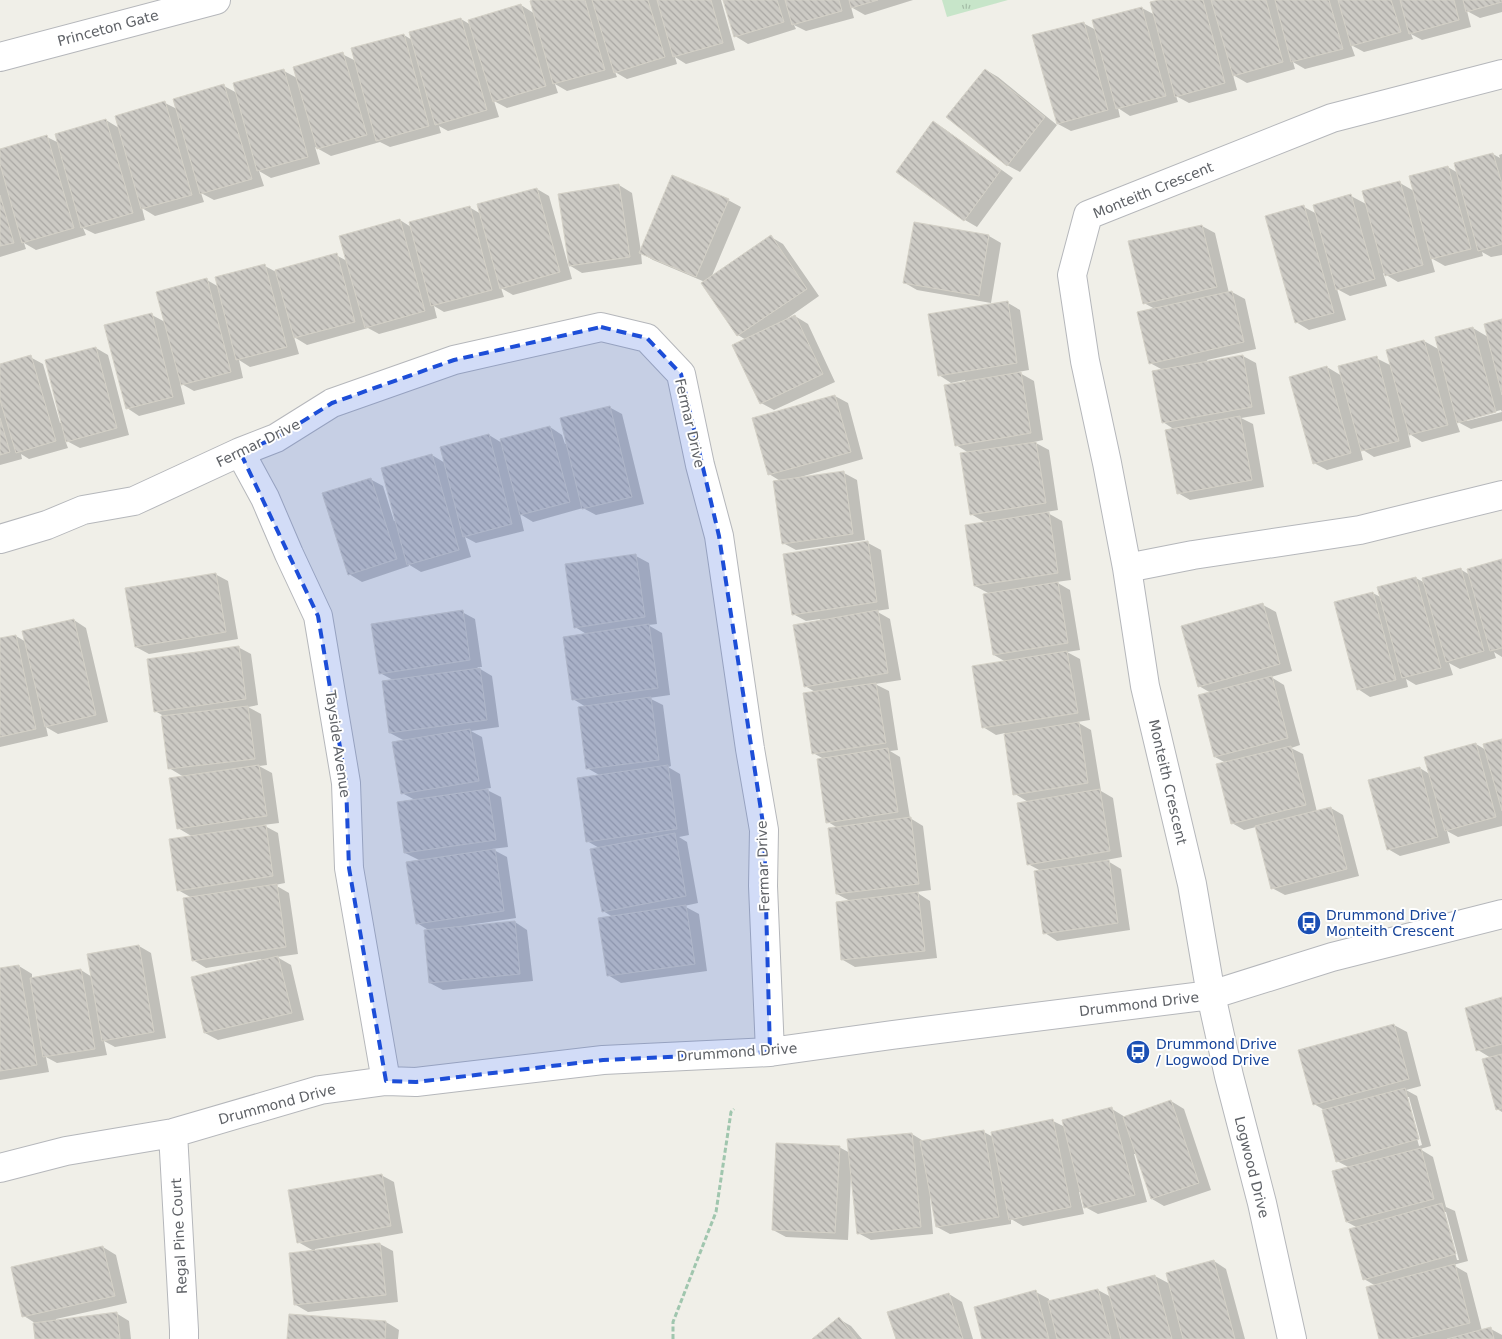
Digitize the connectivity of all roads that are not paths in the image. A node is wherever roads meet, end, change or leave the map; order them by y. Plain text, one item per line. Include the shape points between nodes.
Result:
1 (216, 0) edge
2 (0, 57) edge
3 (1502, 74) edge
4 (240, 452) junction
5 (1502, 495) edge
6 (0, 539) edge
7 (1127, 568) junction
8 (1502, 914) edge
9 (1211, 995) junction
10 (770, 1052) junction
11 (386, 1081) junction
12 (173, 1133) junction
13 (0, 1168) edge
14 (184, 1339) edge
15 (1292, 1339) edge

1 - 2 street, Princeton Gate
3 - 7 street, Monteith Crescent via 1332,118 1088,215 1072,275 1085,361
4 - 6 street, Fermar Drive via 134,501 83,510
4 - 10 street, Fermar Drive via 276,438 332,404 454,360 601,327 647,338 681,374 719,536 764,830 763,886
4 - 11 street, Tayside Avenue via 265,498 318,616 346,783 349,868
5 - 7 street via 1360,530
7 - 9 street, Monteith Crescent via 1145,686 1192,884
8 - 9 street, Drummond Drive via 1332,956
9 - 10 street, Drummond Drive
9 - 15 street, Logwood Drive
10 - 11 street, Drummond Drive via 603,1060 416,1082
11 - 12 street, Drummond Drive via 320,1090
12 - 13 street, Drummond Drive via 66,1151
12 - 14 street, Regal Pine Court

